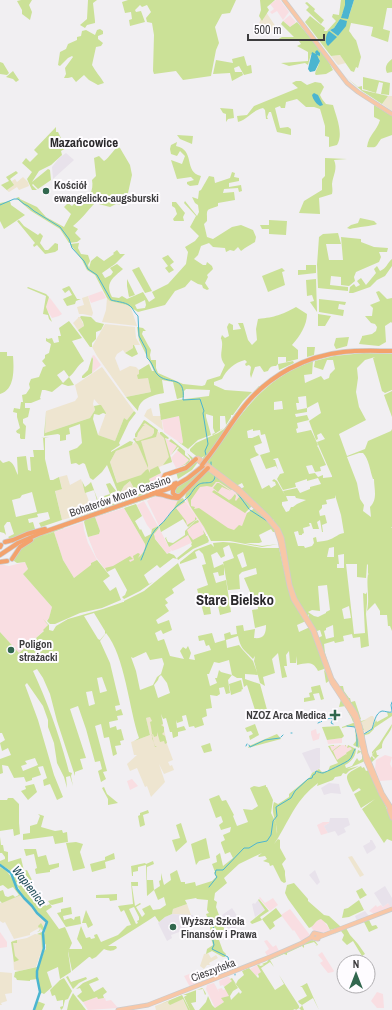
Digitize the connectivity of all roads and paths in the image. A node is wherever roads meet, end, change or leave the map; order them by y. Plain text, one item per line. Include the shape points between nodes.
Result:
1 (285, 0) edge
2 (320, 47) junction
3 (392, 113) edge
4 (392, 352) edge
5 (197, 459) joint
6 (209, 467) junction
7 (173, 472) junction
8 (178, 484) junction
9 (183, 493) junction
10 (150, 494) junction
11 (53, 527) junction
12 (49, 530) junction
13 (280, 537) junction
14 (2, 545) edge
15 (282, 550) junction
16 (0, 554) edge
17 (0, 562) edge
18 (286, 567) junction
19 (358, 723) junction
20 (361, 743) junction
21 (358, 748) dead end
22 (388, 805) junction
23 (392, 809) edge
24 (392, 812) edge
25 (392, 818) edge
26 (392, 909) edge
27 (313, 938) junction
28 (118, 1010) edge
29 (135, 1010) edge

1 - 2 main road
2 - 3 main road via 352,87
2 - 3 main road via 350,84 381,105 385,105
4 - 8 highway, Bohaterów Monte Cassino via 333,353 303,362 284,372 263,386 245,404 204,463
5 - 6 main road
5 - 7 highway via 188,467
6 - 9 highway
6 - 13 main road via 267,518 275,526
6 - 18 main road via 239,489 276,526 282,538
7 - 8 highway via 167,476 166,482
7 - 10 highway via 165,475 159,487
8 - 9 highway via 173,489 173,494 178,496
8 - 10 highway, Bohaterów Monte Cassino
9 - 10 highway via 175,498
10 - 11 highway, Bohaterów Monte Cassino
10 - 12 highway, Bohaterów Monte Cassino
11 - 14 highway via 27,534
11 - 16 highway, Bohaterów Monte Cassino via 23,539
12 - 16 highway, Bohaterów Monte Cassino
12 - 17 highway via 22,545 10,560
13 - 15 main road
13 - 15 main road via 277,546
15 - 18 main road
18 - 19 main road via 290,592 313,631 330,679
19 - 20 main road
19 - 23 main road via 365,752 382,793
20 - 21 main road via 361,747
20 - 22 main road via 366,761
22 - 24 main road
22 - 25 main road
26 - 27 main road via 330,933 318,936 314,934
27 - 28 main road, Cieszyńska via 151,1004
27 - 29 main road, Cieszyńska via 274,957 146,1008

